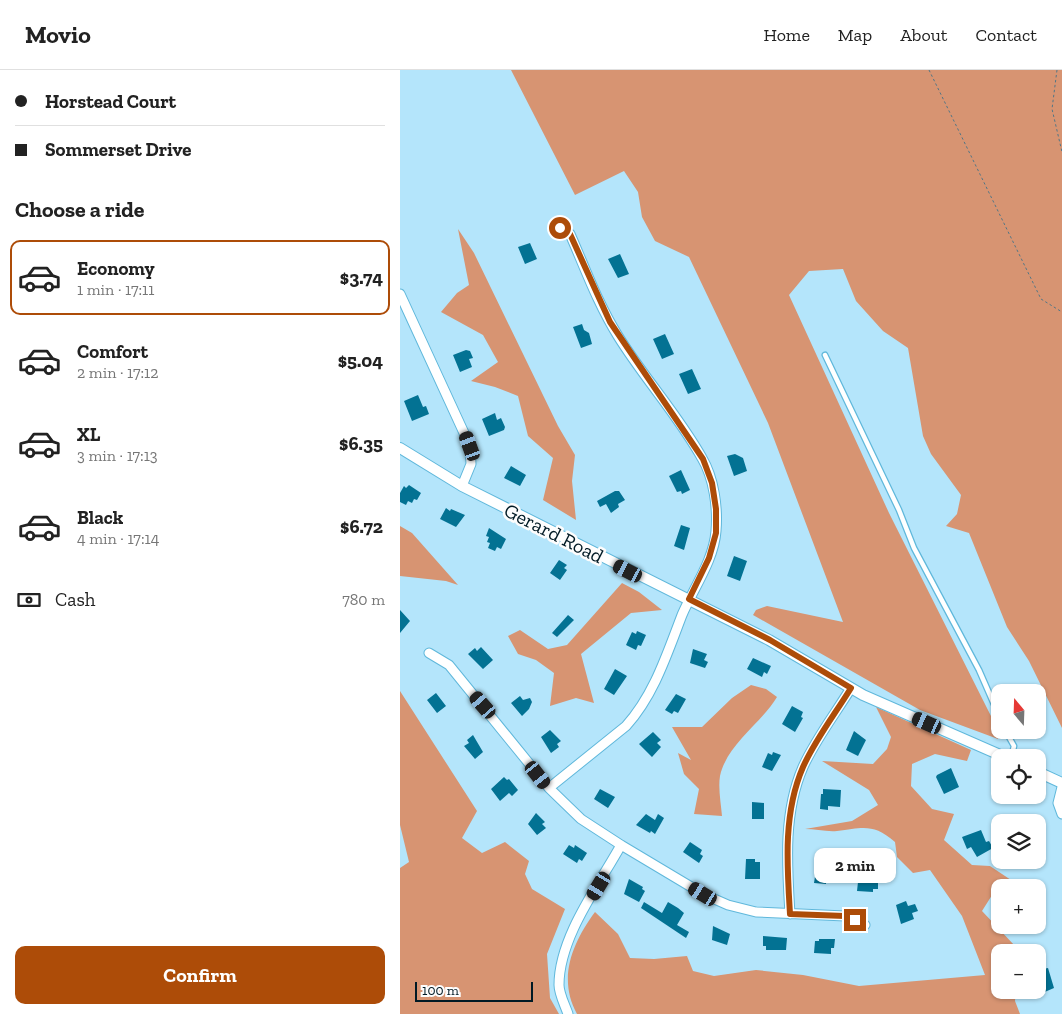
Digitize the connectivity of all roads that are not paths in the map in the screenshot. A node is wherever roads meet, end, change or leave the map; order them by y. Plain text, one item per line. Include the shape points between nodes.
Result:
1 (560, 228) dead end
2 (400, 294) edge
3 (825, 355) dead end
4 (400, 448) edge
5 (462, 486) junction
6 (689, 599) junction
7 (429, 652) dead end
8 (851, 688) junction
9 (991, 697) edge
10 (991, 751) edge
11 (1046, 775) edge
12 (1062, 782) edge
13 (1062, 787) edge
14 (549, 788) junction
15 (1062, 814) edge
16 (622, 845) junction
17 (790, 914) junction
18 (865, 925) dead end
19 (568, 1014) edge

1 - 6 street via 570,234 618,336 703,459 715,500 716,533 709,558
2 - 5 street via 470,446 471,464
3 - 9 lane via 914,548
4 - 5 street, Gerard Road
5 - 6 street, Gerard Road
6 - 8 street, Gerard Road via 770,640
6 - 14 street via 653,687 636,714 626,726
7 - 14 street via 449,665
8 - 10 street, Gerard Road
8 - 17 street via 804,765 797,784 790,812 787,871
11 - 12 street
13 - 15 street via 1058,803
14 - 16 street via 581,819
16 - 17 street via 703,894 728,905 756,912
16 - 19 street via 577,922 561,964 558,987
17 - 18 street via 845,916

